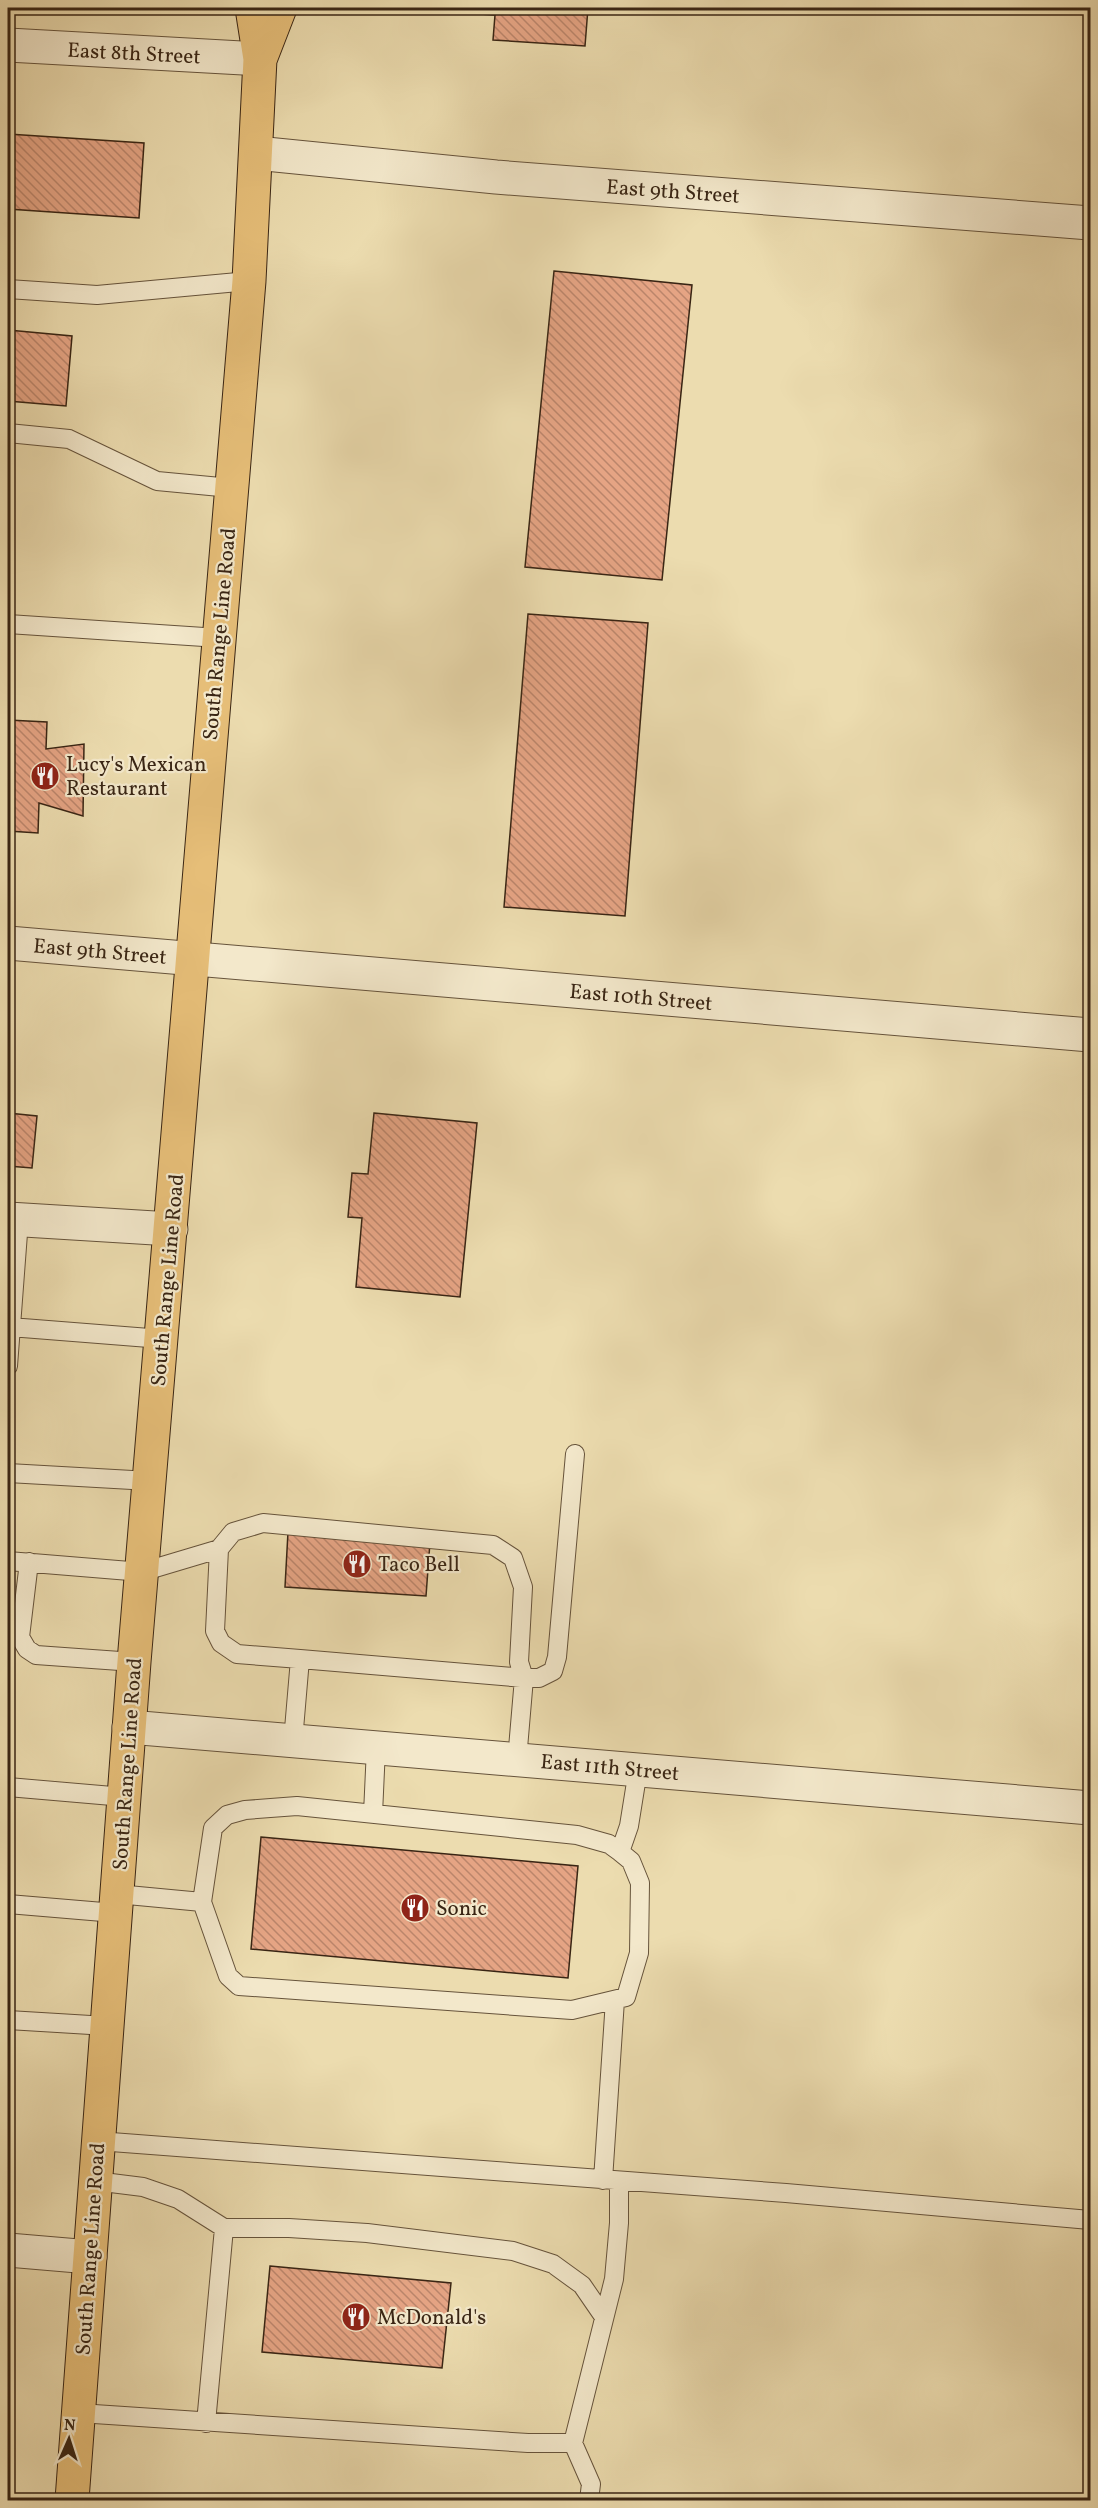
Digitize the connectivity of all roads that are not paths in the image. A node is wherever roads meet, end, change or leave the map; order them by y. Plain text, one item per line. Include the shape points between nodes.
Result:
1 (252, 8) edge
2 (280, 8) edge
3 (8, 45) edge
4 (260, 59) junction
5 (256, 153) junction
6 (1090, 223) edge
7 (249, 281) junction
8 (8, 289) edge
9 (8, 434) edge
10 (231, 488) junction
11 (8, 624) edge
12 (219, 638) junction
13 (8, 943) edge
14 (192, 959) junction
15 (1090, 1035) edge
16 (13, 1219) edge
17 (171, 1229) junction
18 (10, 1327) junction
19 (162, 1339) junction
20 (8, 1366) edge
21 (575, 1454) dead end
22 (8, 1473) edge
23 (150, 1481) junction
24 (219, 1549) junction
25 (8, 1560) edge
26 (29, 1562) junction
27 (142, 1572) junction
28 (300, 1659) junction
29 (134, 1662) junction
30 (524, 1678) junction
31 (129, 1727) junction
32 (293, 1741) junction
33 (376, 1748) junction
34 (517, 1760) junction
35 (638, 1770) junction
36 (8, 1787) edge
37 (124, 1797) junction
38 (1090, 1808) edge
39 (373, 1814) junction
40 (620, 1852) junction
41 (202, 1902) junction
42 (116, 1903) junction
43 (8, 1905) edge
44 (615, 2000) junction
45 (8, 2020) edge
46 (107, 2026) junction
47 (98, 2140) junction
48 (95, 2181) junction
49 (611, 2181) junction
50 (1090, 2220) edge
51 (224, 2228) junction
52 (8, 2250) edge
53 (90, 2257) junction
54 (604, 2317) junction
55 (79, 2413) junction
56 (206, 2423) junction
57 (573, 2443) junction
58 (72, 2500) edge
59 (589, 2500) edge

1 - 4 main road, South Range Line Road
2 - 4 main road, South Range Line Road
3 - 4 street, East 8th Street
4 - 5 main road, South Range Line Road
5 - 6 street, East 9th Street via 496,177
5 - 7 main road, South Range Line Road
7 - 8 lane via 97,295
7 - 10 main road, South Range Line Road
9 - 10 lane via 69,439 157,481
10 - 12 main road, South Range Line Road
11 - 12 lane
12 - 14 main road, South Range Line Road
13 - 14 street, East 9th Street
14 - 15 street, East 10th Street
14 - 17 main road, South Range Line Road
16 - 17 street
16 - 18 lane
17 - 19 main road, South Range Line Road
18 - 19 lane
18 - 20 lane
19 - 23 main road, South Range Line Road
21 - 30 lane via 557,1656 553,1671 539,1678
22 - 23 lane
23 - 27 main road, South Range Line Road
24 - 27 lane
24 - 28 lane via 215,1631 220,1643 237,1654
24 - 30 lane via 233,1532 263,1523 493,1545 513,1557 523,1587 519,1662
25 - 26 lane
26 - 27 lane
26 - 29 lane via 20,1637 27,1649 36,1655
27 - 29 main road, South Range Line Road
28 - 30 lane
28 - 32 lane
29 - 31 main road, South Range Line Road
30 - 34 lane
31 - 32 street, East 11th Street
31 - 37 main road, South Range Line Road
32 - 33 street, East 11th Street
33 - 34 street, East 11th Street
33 - 39 lane
34 - 35 street, East 11th Street
35 - 38 street, East 11th Street
35 - 40 lane via 629,1826
36 - 37 lane
37 - 42 main road, South Range Line Road
39 - 40 lane via 578,1835 609,1844
39 - 41 lane via 297,1806 261,1807 227,1815 213,1828
40 - 44 lane via 631,1861 640,1883 639,1953 626,1997
41 - 42 lane
41 - 44 lane via 228,1976 240,1986 572,2010
42 - 43 lane
42 - 46 main road, South Range Line Road
44 - 49 lane
45 - 46 lane
46 - 47 main road, South Range Line Road
47 - 48 main road, South Range Line Road
47 - 49 lane
48 - 51 lane via 143,2187 178,2199
48 - 53 main road, South Range Line Road
49 - 50 lane
49 - 54 lane via 619,2223 614,2278
51 - 54 lane via 368,2233 513,2251 553,2264 582,2285
51 - 56 lane
52 - 53 street
53 - 55 main road, South Range Line Road
54 - 57 lane
55 - 56 lane
55 - 58 main road, South Range Line Road
56 - 57 lane
57 - 59 lane via 591,2484

